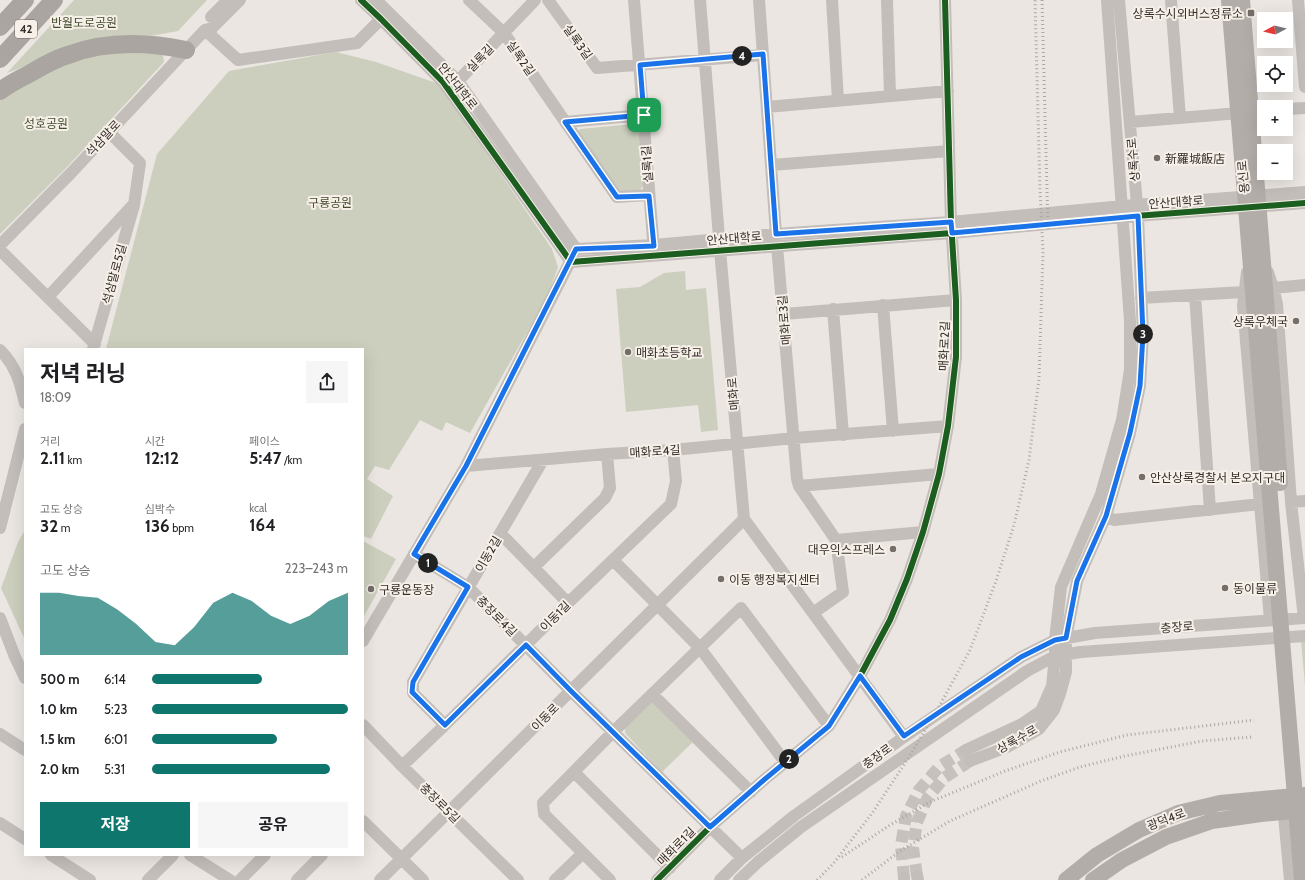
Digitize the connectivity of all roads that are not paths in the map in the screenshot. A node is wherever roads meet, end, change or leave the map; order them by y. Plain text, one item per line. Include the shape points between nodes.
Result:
1 (25, 0) edge
2 (54, 0) edge
3 (228, 0) edge
4 (240, 0) edge
5 (361, 0) edge
6 (376, 0) edge
7 (469, 0) edge
8 (535, 0) edge
9 (548, 0) edge
10 (634, 0) edge
11 (700, 0) edge
12 (759, 0) edge
13 (832, 0) edge
14 (887, 0) edge
15 (945, 0) edge
16 (1107, 0) edge
17 (1119, 0) edge
18 (1171, 0) edge
19 (1229, 0) edge
20 (1242, 0) edge
21 (1298, 0) edge
22 (382, 19) junction
23 (0, 27) edge
24 (205, 30) junction
25 (504, 33) junction
26 (186, 50) junction
27 (763, 54) junction
28 (0, 59) edge
29 (705, 60) junction
30 (640, 65) junction
31 (458, 81) junction
32 (1305, 87) edge
33 (0, 91) edge
34 (948, 91) junction
35 (890, 95) junction
36 (838, 100) junction
37 (767, 106) junction
38 (1305, 108) edge
39 (1293, 109) edge
40 (1251, 112) edge
41 (644, 115) junction
42 (1180, 118) junction
43 (565, 122) junction
44 (1130, 122) junction
45 (109, 132) junction
46 (949, 151) junction
47 (772, 165) junction
48 (1305, 192) edge
49 (649, 196) junction
50 (1251, 202) junction
51 (1305, 203) edge
52 (134, 205) junction
53 (1137, 210) junction
54 (1123, 211) junction
55 (951, 227) junction
56 (777, 240) junction
57 (719, 244) junction
58 (0, 245) edge
59 (576, 249) junction
60 (0, 250) edge
61 (654, 250) junction
62 (1256, 252) junction
63 (571, 262) junction
64 (1305, 284) edge
65 (1273, 288) junction
66 (1244, 292) junction
67 (1195, 295) junction
68 (48, 297) junction
69 (1141, 298) junction
70 (956, 300) junction
71 (883, 305) junction
72 (833, 309) junction
73 (784, 314) junction
74 (94, 346) edge
75 (0, 350) edge
76 (1266, 376) junction
77 (24, 399) edge
78 (948, 426) junction
79 (893, 431) junction
80 (24, 433) edge
81 (843, 435) junction
82 (794, 438) junction
83 (737, 445) junction
84 (674, 450) junction
85 (607, 454) junction
86 (543, 460) junction
87 (466, 466) junction
88 (939, 474) junction
89 (799, 486) junction
90 (1305, 501) edge
91 (1292, 502) junction
92 (1260, 504) junction
93 (1210, 510) junction
94 (1106, 516) junction
95 (744, 519) junction
96 (0, 528) edge
97 (923, 532) junction
98 (500, 533) junction
99 (836, 540) junction
100 (414, 554) junction
101 (613, 560) junction
102 (534, 567) junction
103 (468, 587) junction
104 (568, 603) junction
105 (657, 604) junction
106 (813, 613) junction
107 (0, 618) edge
108 (1304, 618) edge
109 (1270, 620) junction
110 (1305, 636) edge
111 (364, 639) edge
112 (1060, 639) junction
113 (526, 645) junction
114 (700, 648) junction
115 (1060, 655) junction
116 (24, 676) edge
117 (860, 676) junction
118 (571, 691) junction
119 (652, 694) junction
120 (445, 725) junction
121 (364, 726) edge
122 (829, 726) junction
123 (613, 732) junction
124 (0, 734) edge
125 (904, 736) junction
126 (24, 749) edge
127 (968, 756) tunnel mouth
128 (785, 762) junction
129 (402, 766) junction
130 (574, 772) junction
131 (750, 792) junction
132 (1305, 796) edge
133 (1283, 805) junction
134 (1305, 810) edge
135 (449, 812) junction
136 (364, 822) edge
137 (0, 823) edge
138 (710, 827) junction
139 (24, 838) edge
140 (582, 852) junction
141 (53, 856) edge
142 (172, 856) edge
143 (192, 856) edge
144 (264, 856) edge
145 (321, 856) edge
146 (401, 858) junction
147 (742, 858) junction
148 (670, 868) junction
149 (90, 880) edge
150 (148, 880) edge
151 (230, 880) edge
152 (240, 880) edge
153 (298, 880) edge
154 (380, 880) edge
155 (423, 880) edge
156 (518, 880) edge
157 (555, 880) edge
158 (610, 880) edge
159 (657, 880) edge
160 (720, 880) edge
161 (739, 880) edge
162 (1066, 880) edge
163 (1093, 880) edge
164 (1290, 880) edge
165 (1302, 880) edge

1 - 23 highway, 42
2 - 28 highway, 42
3 - 24 street, 석삼말로 via 207,22
4 - 24 street, 석삼말로 via 212,28
5 - 22 street, 안산대학로
6 - 31 street, 안산대학로
7 - 25 street, 실록2길
8 - 25 street, 실록길
9 - 30 street, 실록3길 via 597,68
10 - 30 street, 실록1길
11 - 29 street, 매화로
12 - 27 street, 매화로3길
13 - 36 street
14 - 35 street
15 - 34 street, 매화로2길
16 - 54 street, 상록수로
17 - 44 street, 상록수로
18 - 42 street
19 - 40 main road, 용신로
20 - 40 main road, 용신로
21 - 32 street
22 - 24 street via 357,43 238,60
22 - 63 street, 안산대학로 via 443,82
24 - 26 street, 석삼말로
25 - 31 street, 실록길
25 - 43 street, 실록2길
26 - 33 highway via 164,45 140,44 96,48 68,54 38,68
26 - 45 street, 석삼말로
27 - 29 street
27 - 37 street, 매화로3길
29 - 30 street
29 - 57 street, 매화로
30 - 41 street, 실록1길
31 - 59 street, 안산대학로
34 - 35 street
34 - 46 street, 매화로2길
35 - 36 street
36 - 37 street
37 - 47 street, 매화로3길
38 - 39 street
40 - 42 street
40 - 50 main road, 용신로
41 - 43 street
41 - 49 street, 실록1길
42 - 44 street
43 - 49 street, 실록2길 via 617,197
44 - 53 street, 상록수로
45 - 52 street, 석삼말로5길 via 140,163
45 - 58 street, 석삼말로
46 - 47 street
46 - 55 street, 매화로2길
47 - 56 street, 매화로3길
48 - 50 street, 안산대학로
49 - 61 street, 실록1길
50 - 51 street, 안산대학로
50 - 53 street, 안산대학로
50 - 62 main road, 용신로
52 - 68 street, 석삼말로5길
52 - 74 street, 석삼말로5길
53 - 54 street, 안산대학로
53 - 69 street, 상록수로
54 - 55 street, 안산대학로
54 - 112 street, 상록수로 via 1130,321 1130,370 1123,413 1101,494 1061,587
55 - 56 street, 안산대학로
55 - 70 street, 매화로2길
56 - 57 street, 안산대학로
56 - 73 street, 매화로3길
57 - 61 street, 안산대학로
57 - 83 street, 매화로
59 - 61 street, 안산대학로
59 - 63 street
60 - 68 street, 석삼말로5길
61 - 63 street, 안산대학로
62 - 65 street
62 - 66 street
62 - 76 main road, 용신로
63 - 87 street
64 - 65 street
65 - 91 street
66 - 67 street
66 - 92 street via 1243,306
67 - 69 street
67 - 93 street
68 - 74 street, 석삼말로5길
69 - 94 street, 상록수로 via 1143,334 1140,386 1130,433
70 - 71 street
70 - 78 street, 매화로2길 via 956,357
71 - 72 street
71 - 79 street
72 - 73 street
72 - 81 street
73 - 82 street, 매화로3길
75 - 77 street via 19,378
76 - 132 main road, bridge via 1286,568
76 - 165 main road, bridge via 1275,561
78 - 79 street, 매화로4길
78 - 88 street, 매화로2길
79 - 81 street, 매화로4길
80 - 96 street
81 - 82 street, 매화로4길
82 - 83 street, 매화로4길
82 - 89 street, 매화로3길
83 - 84 street, 매화로4길
83 - 95 street, 매화로
84 - 85 street, 매화로4길
84 - 101 street, 이동1길 via 676,481 671,504
85 - 86 street, 매화로4길
85 - 102 street via 610,488 606,498
86 - 87 street, 매화로4길
86 - 98 street, 이동2길
87 - 100 street
88 - 89 street
88 - 97 street, 매화로2길
89 - 99 street, 매화로3길
90 - 91 street
91 - 108 street
92 - 93 street
92 - 109 street
93 - 94 street via 1114,520
94 - 112 street, 상록수로 via 1077,581
95 - 105 street, 이동로
95 - 106 street
97 - 99 street
97 - 117 street, 매화로2길 via 890,620
98 - 102 street
98 - 103 street, 이동2길
99 - 106 street, 매화로3길 via 842,592
100 - 103 street, 충장로4길
100 - 111 street
101 - 104 street, 이동1길
101 - 105 street
102 - 104 street
103 - 113 street, 충장로4길
103 - 120 street, 이동2길 via 413,682 412,692
104 - 113 street, 이동1길
105 - 114 street
105 - 118 street, 이동로
106 - 117 street
107 - 116 street
108 - 109 street, 충장로
109 - 112 street, 충장로 via 1095,633
110 - 115 street, 충장로
112 - 115 street, 상록수로
112 - 125 street, 충장로 via 1021,657
113 - 118 street, 충장로4길
113 - 120 street, 이동1길
114 - 119 street
114 - 122 street via 741,608
114 - 128 street
115 - 127 street, 상록수로 via 1052,686 1041,711
115 - 161 street, 충장로 via 1027,671 801,827
117 - 122 street, 매화로1길
117 - 125 street
118 - 123 street, 충장로4길
118 - 135 street, 이동로
119 - 123 street
119 - 131 street
120 - 129 street, 이동1길
121 - 129 street, 충장로5길
122 - 128 street, 매화로1길
123 - 130 street
123 - 138 street, 충장로4길
124 - 126 street
125 - 147 street, 충장로 via 794,816
128 - 131 street, 매화로1길
129 - 135 street, 충장로5길
130 - 140 street via 543,802 544,814
130 - 148 street, 매화로1길
131 - 138 street, 매화로1길
132 - 133 main road
133 - 134 main road
133 - 162 main road, 광덕4로 via 1220,803 1178,813 1133,833 1097,855
133 - 163 main road, 광덕4로 via 1261,814 1212,821 1173,835 1122,860
133 - 164 street
135 - 146 street, 이동로
135 - 156 street, 충장로5길
136 - 146 street
137 - 139 street
138 - 147 street, 충장로4길
138 - 148 street, 매화로1길
140 - 157 street
140 - 158 street
141 - 149 street
142 - 150 street
143 - 151 street
144 - 152 street
145 - 153 street
146 - 154 street, 이동로
146 - 155 street
147 - 160 street, 충장로
148 - 159 street, 매화로1길

